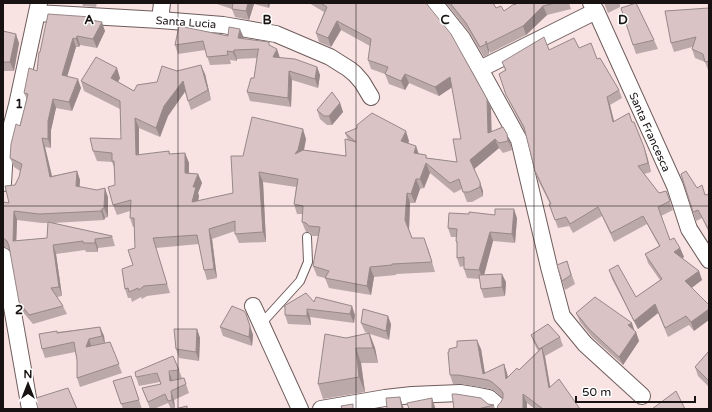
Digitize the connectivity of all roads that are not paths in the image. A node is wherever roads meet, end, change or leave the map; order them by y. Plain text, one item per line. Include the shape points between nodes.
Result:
1 (162, 3) edge
2 (434, 3) edge
3 (593, 7) edge
4 (38, 8) edge
5 (160, 20) junction
6 (480, 69) junction
7 (371, 97) dead end
8 (3, 183) edge
9 (307, 237) dead end
10 (3, 256) edge
11 (709, 260) edge
12 (253, 306) dead end
13 (261, 324) junction
14 (642, 396) dead end
15 (497, 405) edge
16 (30, 409) edge
17 (300, 409) edge
18 (321, 409) edge

1 - 5 street
2 - 6 street via 462,38
3 - 6 street
3 - 11 street, Santa Francesca via 675,186 689,229
4 - 5 street, Santa Lucia
4 - 8 street via 6,151
5 - 7 street, Santa Lucia via 223,25 276,34 330,58 356,74
6 - 14 street via 519,140 562,316 585,344
9 - 13 lane via 308,262 300,281
10 - 16 street
12 - 13 street
13 - 17 street
15 - 18 street via 489,398 460,393 385,398

